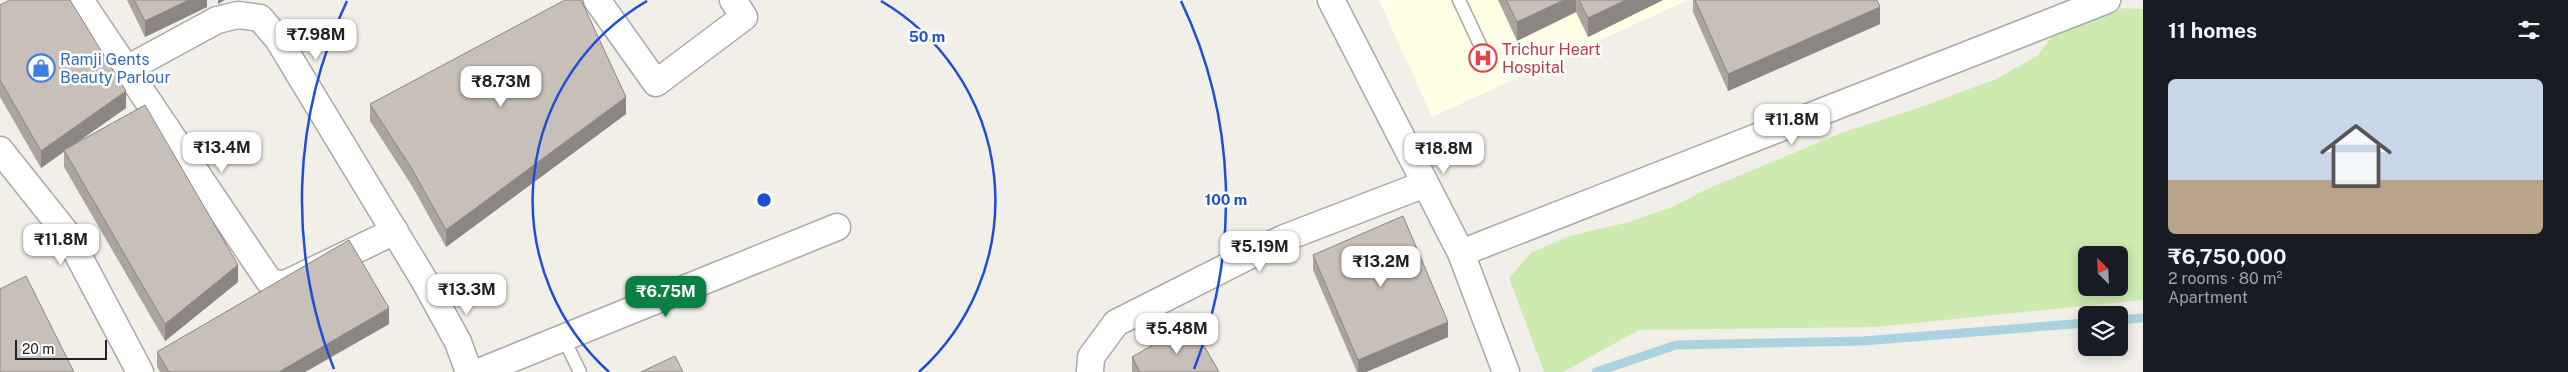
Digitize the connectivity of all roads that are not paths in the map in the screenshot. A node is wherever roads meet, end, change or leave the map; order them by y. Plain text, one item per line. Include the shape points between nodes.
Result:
1 (80, 0) edge
2 (597, 0) edge
3 (733, 0) edge
4 (1330, 0) edge
5 (1459, 0) edge
6 (2107, 0) edge
7 (1482, 49) dead end
8 (127, 69) junction
9 (0, 150) edge
10 (1425, 184) junction
11 (837, 227) dead end
12 (395, 231) junction
13 (1461, 253) junction
14 (563, 337) junction
15 (140, 372) edge
16 (469, 372) edge
17 (479, 372) edge
18 (580, 372) edge
19 (1090, 372) edge
20 (1506, 372) edge

1 - 8 street
2 - 3 street via 656,83 744,17
4 - 10 street
5 - 7 lane
6 - 13 street
8 - 12 street via 269,281 283,285
8 - 12 street via 217,20 238,15 260,18 278,39
9 - 15 street via 67,234
10 - 13 street
10 - 19 street via 1282,239 1116,323 1091,357
11 - 14 street
12 - 16 street via 458,342
13 - 20 street
14 - 17 street
14 - 18 lane

